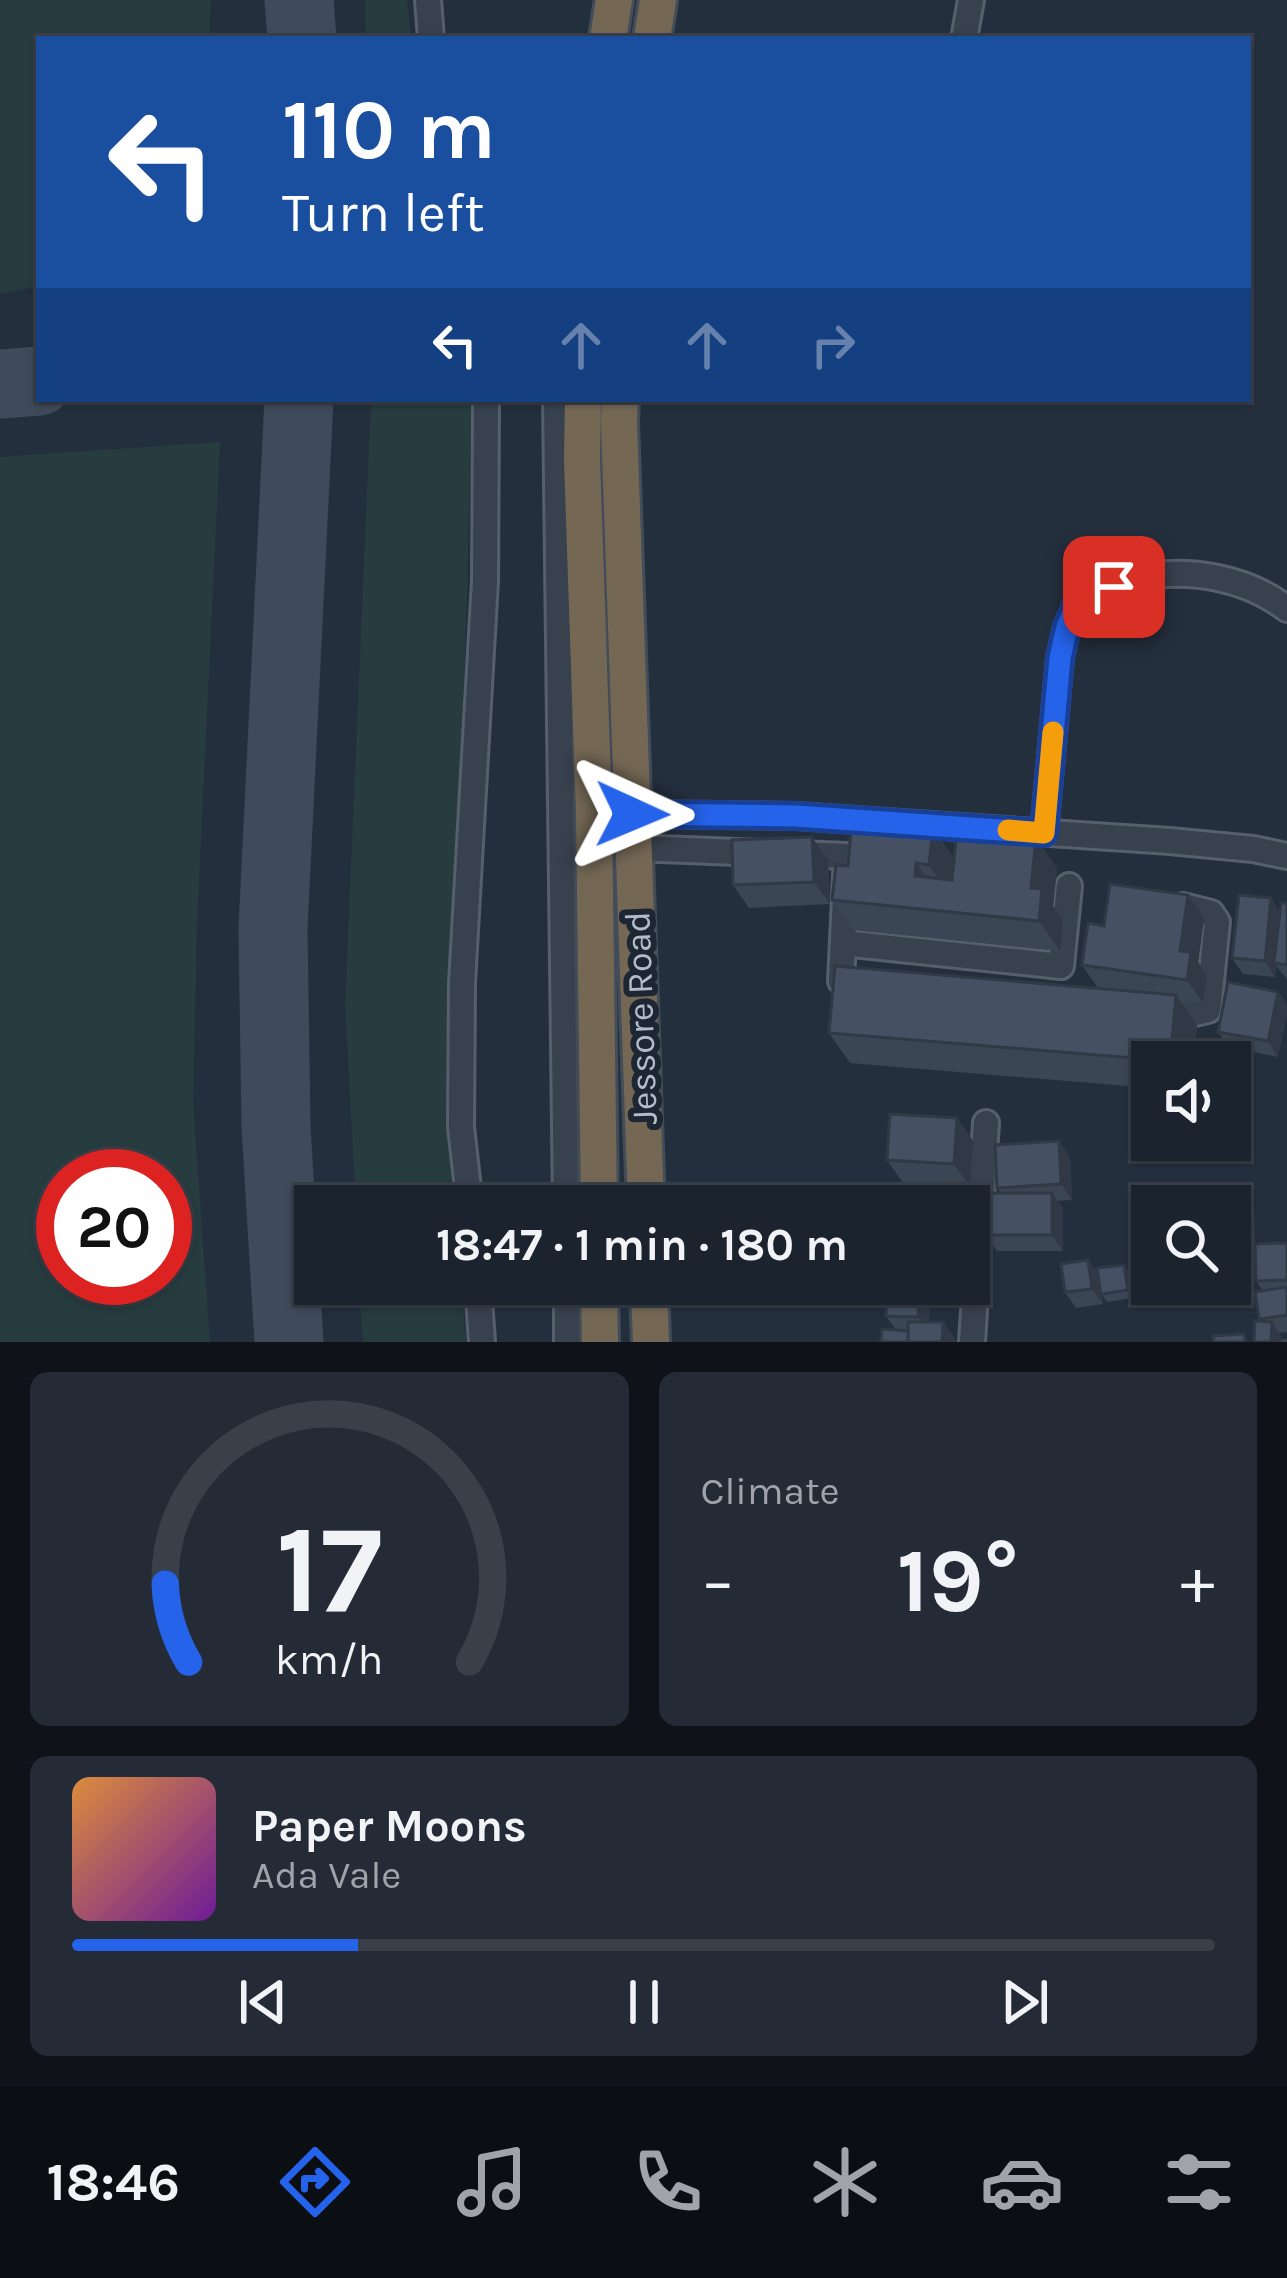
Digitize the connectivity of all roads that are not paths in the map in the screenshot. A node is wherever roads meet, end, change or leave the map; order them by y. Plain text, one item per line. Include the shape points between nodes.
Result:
1 (428, 0) edge
2 (614, 0) edge
3 (658, 0) edge
4 (971, 0) edge
5 (431, 36) edge
6 (608, 36) edge
7 (652, 36) edge
8 (965, 36) edge
9 (486, 402) edge
10 (556, 402) edge
11 (583, 402) edge
12 (620, 402) edge
13 (1287, 609) edge
14 (633, 831) junction
15 (1044, 833) junction
16 (1286, 849) edge
17 (1069, 886) dead end
18 (1184, 906) edge
19 (843, 943) junction
20 (888, 984) edge
21 (1142, 1010) edge
22 (986, 1123) dead end
23 (468, 1185) edge
24 (566, 1185) edge
25 (599, 1185) edge
26 (645, 1185) edge
27 (479, 1305) edge
28 (566, 1305) edge
29 (599, 1305) edge
30 (650, 1305) edge
31 (482, 1342) edge
32 (567, 1342) edge
33 (600, 1342) edge
34 (651, 1342) edge
35 (972, 1342) edge

1 - 5 street
2 - 6 highway
3 - 7 highway
4 - 8 street
9 - 23 street via 485,581 462,982
10 - 24 street
11 - 25 highway
12 - 14 highway, Jessore Road
13 - 15 street via 1240,582 1173,574 1137,578 1077,604 1060,658
14 - 15 street via 796,816
14 - 19 street via 847,856
14 - 26 highway, Jessore Road
15 - 16 street
17 - 19 street via 1060,974
18 - 21 street via 1217,922 1208,1010
19 - 20 street via 842,981
22 - 35 street
27 - 31 street
28 - 32 street
29 - 33 highway
30 - 34 highway

